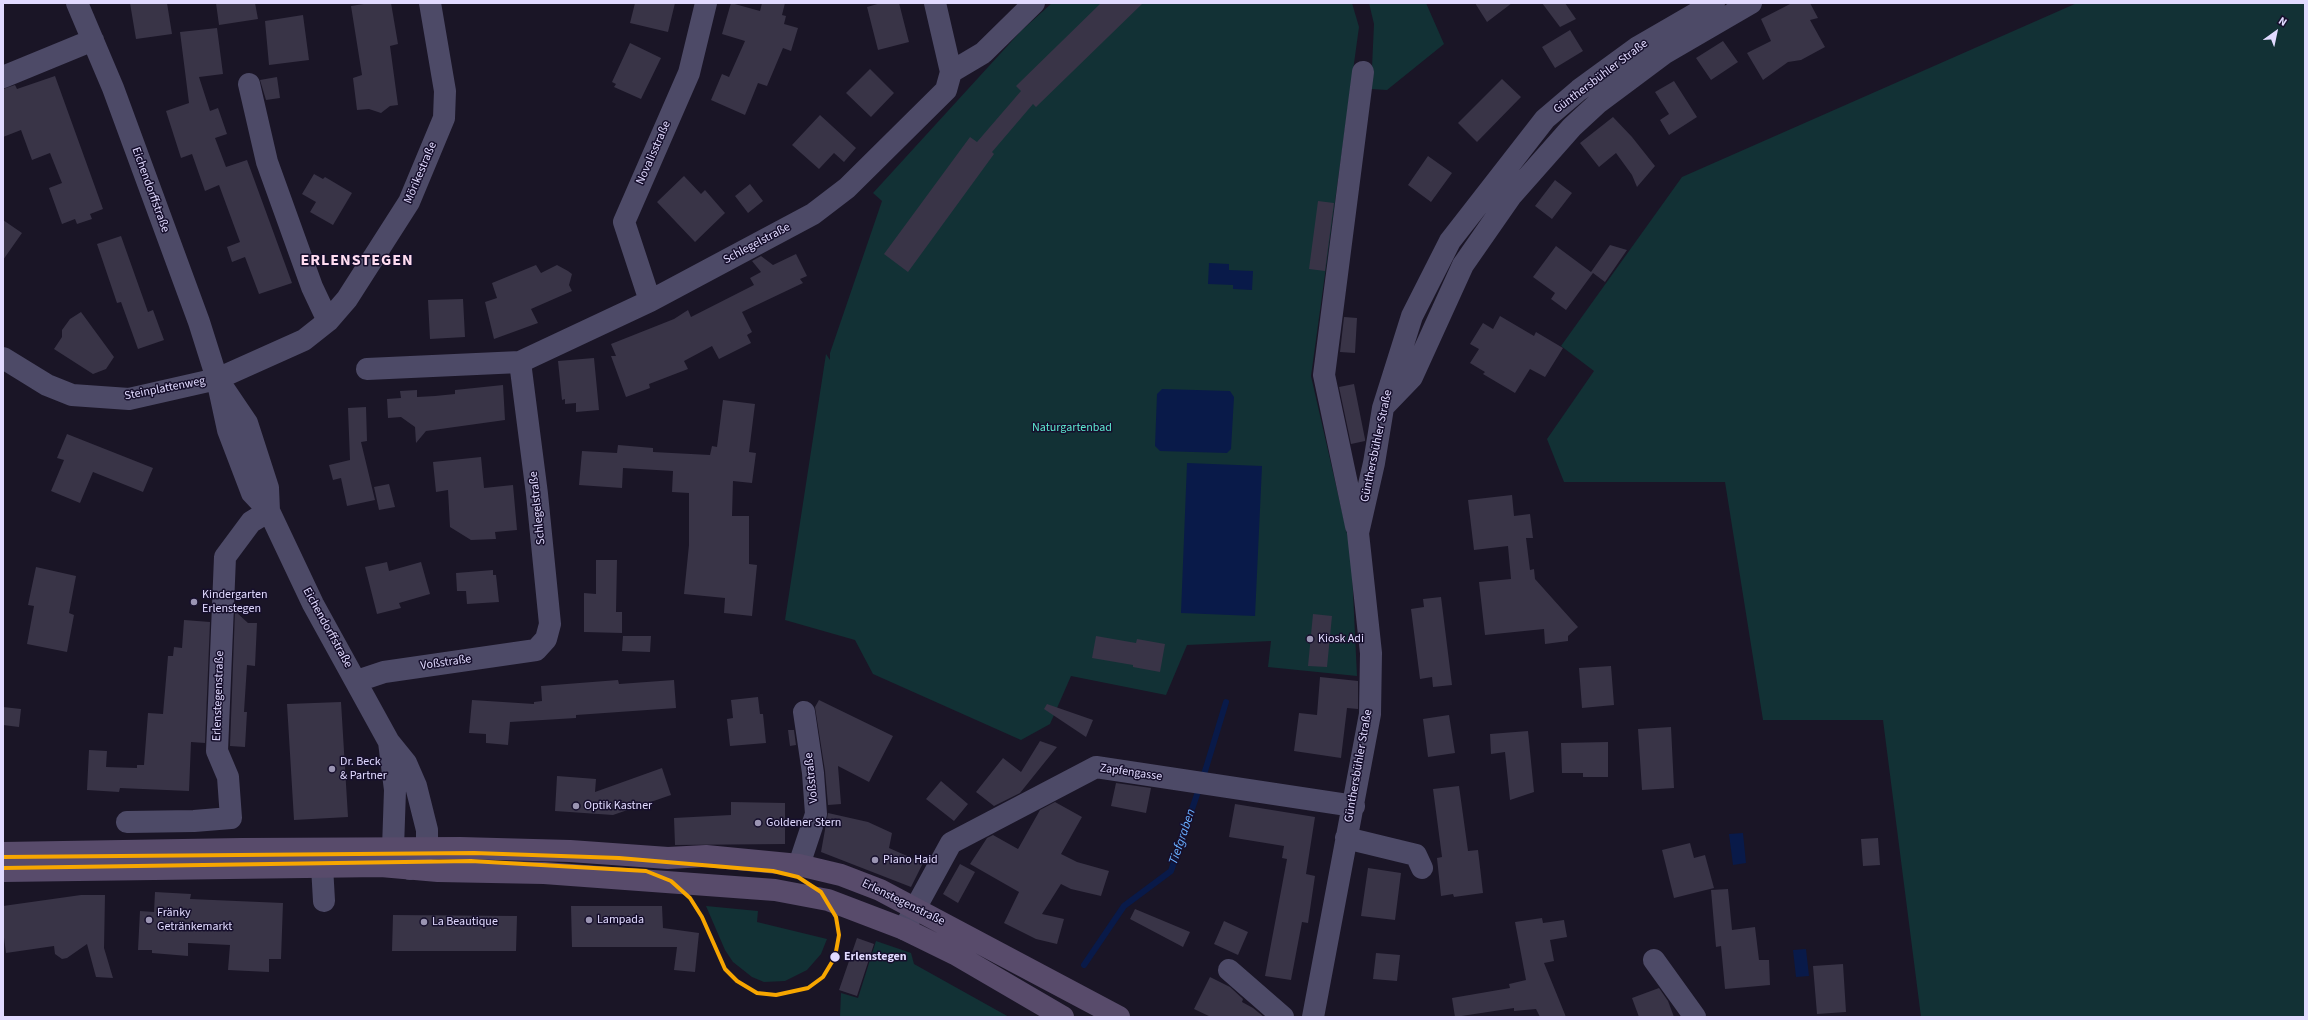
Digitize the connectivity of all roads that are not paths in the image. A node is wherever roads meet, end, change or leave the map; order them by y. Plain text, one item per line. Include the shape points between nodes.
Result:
1 (77, 3) edge
2 (430, 3) edge
3 (706, 3) edge
4 (935, 3) edge
5 (1034, 3) edge
6 (1751, 3) edge
7 (1704, 6) edge
8 (93, 40) junction
9 (951, 72) junction
10 (1364, 72) dead end
11 (3, 77) edge
12 (249, 84) dead end
13 (650, 302) junction
14 (328, 321) junction
15 (3, 358) edge
16 (520, 362) junction
17 (367, 369) dead end
18 (217, 378) junction
19 (1383, 408) junction
20 (269, 511) junction
21 (1358, 533) junction
22 (536, 650) joint
23 (357, 681) junction
24 (804, 712) dead end
25 (389, 742) junction
26 (1354, 806) junction
27 (127, 822) dead end
28 (1346, 838) junction
29 (393, 848) junction
30 (427, 848) junction
31 (545, 850) junction
32 (3, 853) edge
33 (114, 860) junction
34 (799, 865) junction
35 (322, 866) junction
36 (1422, 868) dead end
37 (410, 869) junction
38 (3, 871) edge
39 (544, 873) junction
40 (324, 901) dead end
41 (915, 908) junction
42 (904, 929) junction
43 (1654, 960) dead end
44 (1026, 967) junction
45 (1229, 970) dead end
46 (1013, 987) junction
47 (1063, 1017) edge
48 (1119, 1017) edge
49 (1283, 1017) edge
50 (1313, 1017) edge
51 (1694, 1017) edge

1 - 8 street, Eichendorffstraße
2 - 14 street, Mörikestraße via 445,91 444,118 409,202 347,299
3 - 13 street, Novalisstraße via 690,73 624,222
4 - 9 street
5 - 9 street via 983,53
6 - 19 street via 1665,53 1572,127 1511,196 1463,265 1412,377
7 - 19 street, Günthersbühler Straße via 1638,47 1579,90 1545,119 1450,241 1412,316
8 - 11 street
8 - 18 street, Eichendorffstraße via 199,322
9 - 13 street, Schlegelstraße via 946,90 847,188 813,214
10 - 21 street via 1324,375
12 - 14 street via 267,162 312,287
13 - 16 street, Schlegelstraße
14 - 18 street, Mörikestraße via 304,340
15 - 18 street, Steinplattenweg via 47,385 72,395 129,399
16 - 17 street, Schlegelstraße
16 - 22 street, Schlegelstraße via 550,624 546,639
18 - 20 street, Eichendorffstraße via 247,423 268,488
19 - 21 street, Günthersbühler Straße
20 - 23 street, Eichendorffstraße via 304,586
20 - 27 street, Erlenstegenstraße via 251,522 225,557 217,751 228,777 231,818
21 - 26 street, Günthersbühler Straße via 1371,653 1372,691
22 - 23 street, Voßstraße via 384,672
23 - 25 street, Eichendorffstraße
24 - 34 street, Voßstraße via 816,814
25 - 29 street, Eichendorffstraße via 395,790
25 - 30 street, Eichendorffstraße via 406,763 416,786 428,830
26 - 28 street, Günthersbühler Straße
26 - 41 street, Zapfengasse via 1096,767 951,844
28 - 36 street via 1416,855
28 - 50 street, Günthersbühler Straße
29 - 30 main road, Erlenstegenstraße
29 - 33 main road, Erlenstegenstraße
29 - 37 street via 402,863
30 - 31 main road, Erlenstegenstraße
30 - 37 street
31 - 34 main road, Erlenstegenstraße via 668,858 706,856
31 - 39 main road
32 - 33 main road, Erlenstegenstraße
33 - 35 main road, Erlenstegenstraße
33 - 38 main road, Erlenstegenstraße
34 - 41 main road, Erlenstegenstraße via 861,882
35 - 37 main road, Erlenstegenstraße via 381,866
35 - 40 street
37 - 39 main road, Erlenstegenstraße
39 - 42 main road, Erlenstegenstraße via 786,892 838,903
41 - 42 street, Zapfengasse
41 - 44 main road, Erlenstegenstraße
42 - 46 main road, Erlenstegenstraße
43 - 51 street
44 - 46 main road
44 - 48 main road, Erlenstegenstraße
45 - 49 street
46 - 47 main road, Erlenstegenstraße

